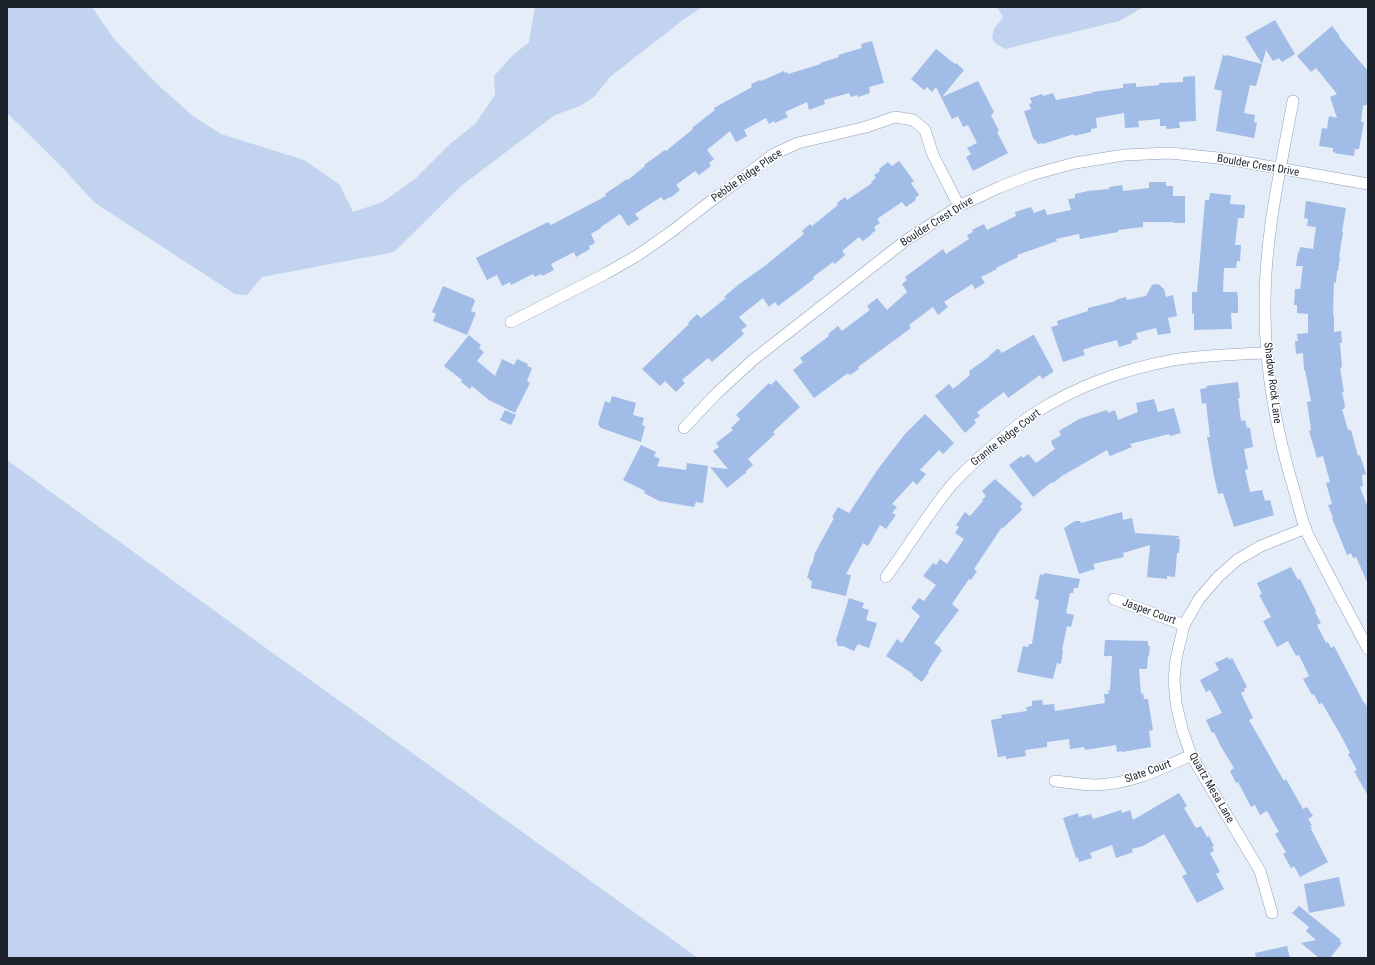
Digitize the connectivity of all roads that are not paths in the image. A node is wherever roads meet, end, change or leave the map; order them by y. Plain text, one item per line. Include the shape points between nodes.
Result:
1 (1293, 101) dead end
2 (1280, 170) junction
3 (1368, 184) edge
4 (959, 206) junction
5 (511, 322) dead end
6 (1267, 353) junction
7 (684, 428) dead end
8 (1306, 528) junction
9 (886, 577) dead end
10 (1114, 599) dead end
11 (1184, 625) junction
12 (1368, 649) edge
13 (1191, 755) junction
14 (1055, 781) dead end
15 (1272, 913) dead end

1 - 2 street, Shadow Rock Lane
2 - 3 street, Boulder Crest Drive
2 - 4 street, Boulder Crest Drive via 1227,159 1170,153 1124,155 1075,163 1031,175
2 - 6 street, Shadow Rock Lane via 1267,264
4 - 5 street, Pebble Ridge Place via 933,155 925,130 913,120 895,117 866,127 798,143 774,154 638,254 605,274
4 - 7 street, Boulder Crest Drive via 905,241 753,360
6 - 8 street, Shadow Rock Lane via 1272,399 1281,443
6 - 9 street, Granite Ridge Court via 1214,355 1140,368 1111,376 1078,390 1035,413 993,445 949,488
8 - 11 street, Quartz Mesa Lane via 1261,546 1237,560 1199,599
8 - 12 street, Shadow Rock Lane
10 - 11 street, Jasper Court
11 - 13 street, Quartz Mesa Lane via 1174,680 1176,703
13 - 14 street, Slate Court via 1158,771 1116,783 1094,785
13 - 15 street, Quartz Mesa Lane via 1260,871

